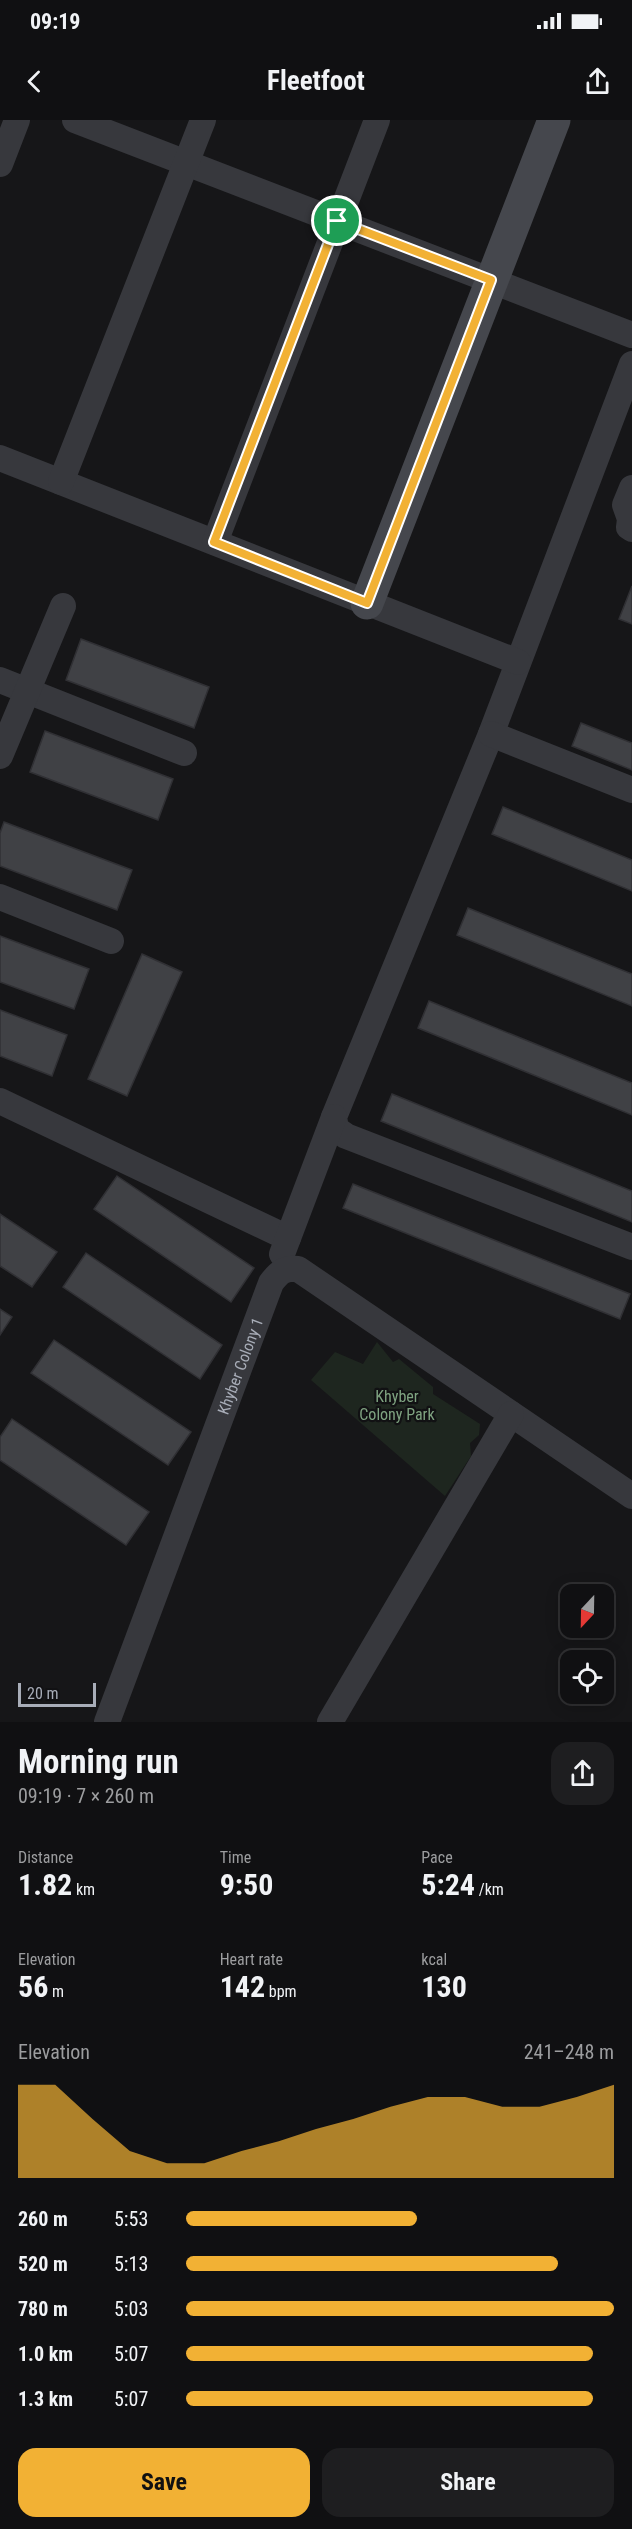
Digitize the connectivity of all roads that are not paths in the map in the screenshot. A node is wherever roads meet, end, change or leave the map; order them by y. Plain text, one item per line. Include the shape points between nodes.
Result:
1 (17, 120) edge
2 (75, 120) edge
3 (202, 120) edge
4 (377, 120) edge
5 (554, 120) edge
6 (186, 163) junction
7 (0, 164) edge
8 (337, 221) junction
9 (491, 280) junction
10 (632, 335) edge
11 (632, 364) edge
12 (0, 458) edge
13 (61, 482) junction
14 (632, 488) edge
15 (632, 529) edge
16 (214, 542) junction
17 (367, 603) junction
18 (63, 606) dead end
19 (518, 662) junction
20 (0, 680) edge
21 (28, 690) junction
22 (491, 734) junction
23 (184, 753) dead end
24 (0, 756) edge
25 (632, 790) edge
26 (0, 897) edge
27 (111, 941) dead end
28 (0, 1101) edge
29 (333, 1117) junction
30 (288, 1239) junction
31 (632, 1247) edge
32 (272, 1283) junction
33 (511, 1414) junction
34 (632, 1496) edge
35 (107, 1722) edge
36 (330, 1722) edge

1 - 7 street
2 - 6 street
3 - 6 street
4 - 8 street
5 - 9 street
6 - 8 street
6 - 13 street
8 - 9 street
8 - 16 street
9 - 10 street
9 - 17 street
11 - 19 street, Khyber Colony 1
12 - 13 street
13 - 16 street
14 - 15 street via 625,505
16 - 17 street
17 - 19 street
18 - 21 street
19 - 22 street, Khyber Colony 1
20 - 21 street
21 - 23 street
21 - 24 street
22 - 25 street
22 - 29 street, Khyber Colony 1
26 - 27 street
28 - 30 street
29 - 30 street, Khyber Colony 1
29 - 31 street via 336,1129 346,1136
30 - 32 street, Khyber Colony 1
32 - 33 street via 286,1268 298,1269
32 - 35 street, Khyber Colony 1
33 - 34 street
33 - 36 street

